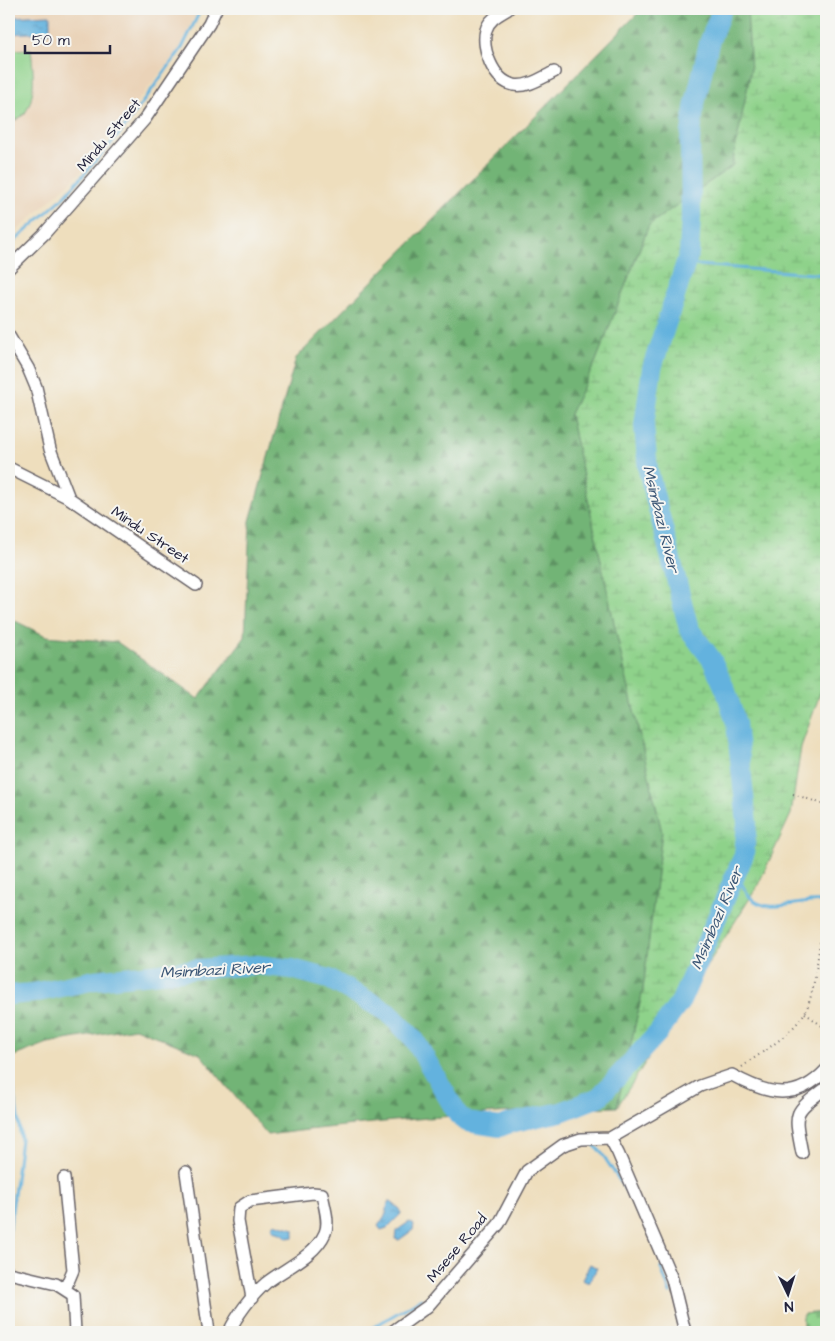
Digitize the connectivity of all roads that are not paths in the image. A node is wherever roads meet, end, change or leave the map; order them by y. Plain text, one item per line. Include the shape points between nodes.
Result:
1 (216, 9) edge
2 (508, 9) edge
3 (554, 72) dead end
4 (9, 268) edge
5 (9, 336) edge
6 (9, 468) edge
7 (69, 498) junction
8 (196, 585) dead end
9 (826, 1070) edge
10 (826, 1088) edge
11 (610, 1138) junction
12 (802, 1153) dead end
13 (186, 1172) dead end
14 (64, 1178) dead end
15 (9, 1272) edge
16 (65, 1289) junction
17 (252, 1298) junction
18 (75, 1332) edge
19 (208, 1332) edge
20 (229, 1332) edge
21 (392, 1332) edge
22 (685, 1332) edge

1 - 4 street, Mindu Street via 145,119 44,234
2 - 3 street via 491,20 486,30 486,44 493,68 500,78 513,85 527,84
5 - 7 street via 36,387 50,448
6 - 7 street, Mindu Street
7 - 8 street, Mindu Street
9 - 11 street, Msese Road via 814,1083 794,1092 771,1092 753,1087 732,1075 700,1086
10 - 12 street via 799,1109 796,1119
11 - 21 street, Msese Road via 581,1139 563,1145 526,1171 499,1224 428,1306
11 - 22 street via 672,1279
13 - 19 street
14 - 16 street via 73,1270
15 - 16 street
16 - 18 street via 73,1295
17 - 17 street via 310,1251 326,1232 322,1194 313,1192 250,1201 239,1208 238,1221
17 - 20 street

